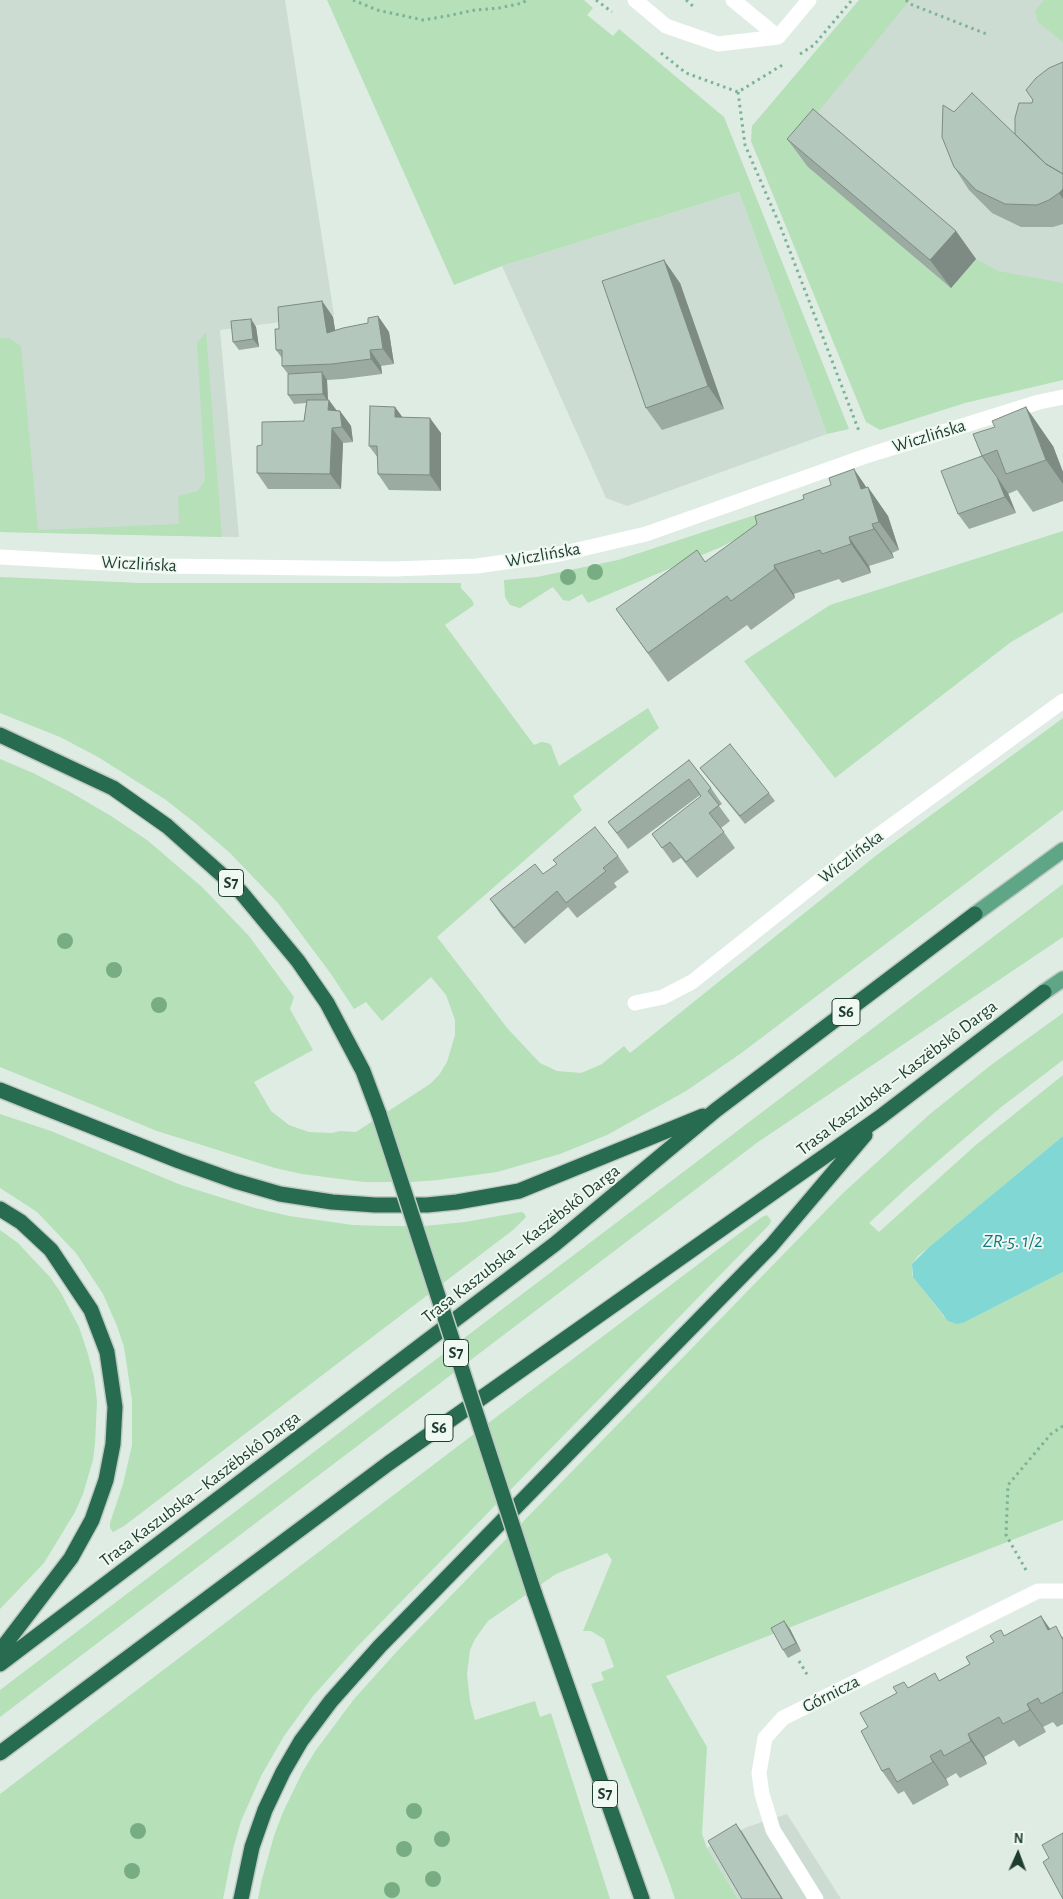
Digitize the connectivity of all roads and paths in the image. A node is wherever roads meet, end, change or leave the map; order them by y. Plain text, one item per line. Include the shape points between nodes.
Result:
1 (353, 0) edge
2 (526, 0) edge
3 (635, 0) edge
4 (733, 0) edge
5 (809, 0) edge
6 (906, 0) edge
7 (989, 35) dead end
8 (778, 37) junction
9 (738, 92) dead end
10 (1063, 397) edge
11 (869, 455) junction
12 (0, 557) edge
13 (1063, 701) edge
14 (0, 735) edge
15 (1063, 850) edge
16 (976, 914) joint
17 (1063, 978) edge
18 (1044, 992) joint
19 (634, 1003) dead end
20 (0, 1090) edge
21 (716, 1110) junction
22 (879, 1118) junction
23 (0, 1209) edge
24 (1063, 1426) edge
25 (1038, 1591) junction
26 (1063, 1592) edge
27 (0, 1650) edge
28 (0, 1664) edge
29 (0, 1753) edge
30 (241, 1899) edge
31 (642, 1899) edge
32 (816, 1899) edge

1 - 2 path via 377,10 423,20 499,8
3 - 8 street via 666,26 718,44
4 - 8 street
5 - 8 street
6 - 7 path
9 - 11 path via 746,144
10 - 11 street, Wiczlińska
11 - 12 street, Wiczlińska via 646,534 560,554 477,566 164,566
13 - 19 street, Wiczlińska via 854,853 692,982 663,997
14 - 31 highway, S7, bridge via 113,788 167,826 240,891 298,961 327,1003 363,1071 379,1114 534,1592
15 - 16 main road, Trasa Kaszubska – Kaszëbskô Darga / S6
16 - 21 highway, Trasa Kaszubska – Kaszëbskô Darga / S6
17 - 18 main road, Trasa Kaszubska – Kaszëbskô Darga / S6
18 - 22 highway, Trasa Kaszubska – Kaszëbskô Darga / S6
20 - 21 highway via 235,1181 280,1194 382,1205 457,1202 519,1191
21 - 28 highway, Trasa Kaszubska – Kaszëbskô Darga / S6 via 555,1244
22 - 29 highway, Trasa Kaszubska – Kaszëbskô Darga / S6 via 388,1463
22 - 30 highway via 771,1246 331,1700 301,1741 265,1810 252,1847
23 - 27 highway via 21,1222 51,1250 91,1310 107,1352 115,1407 113,1444 106,1480 92,1520 71,1558
24 - 25 path via 1051,1434 1008,1485 1006,1535
25 - 26 street, Górnicza
25 - 32 street, Górnicza via 783,1718 765,1738 759,1773 773,1830

